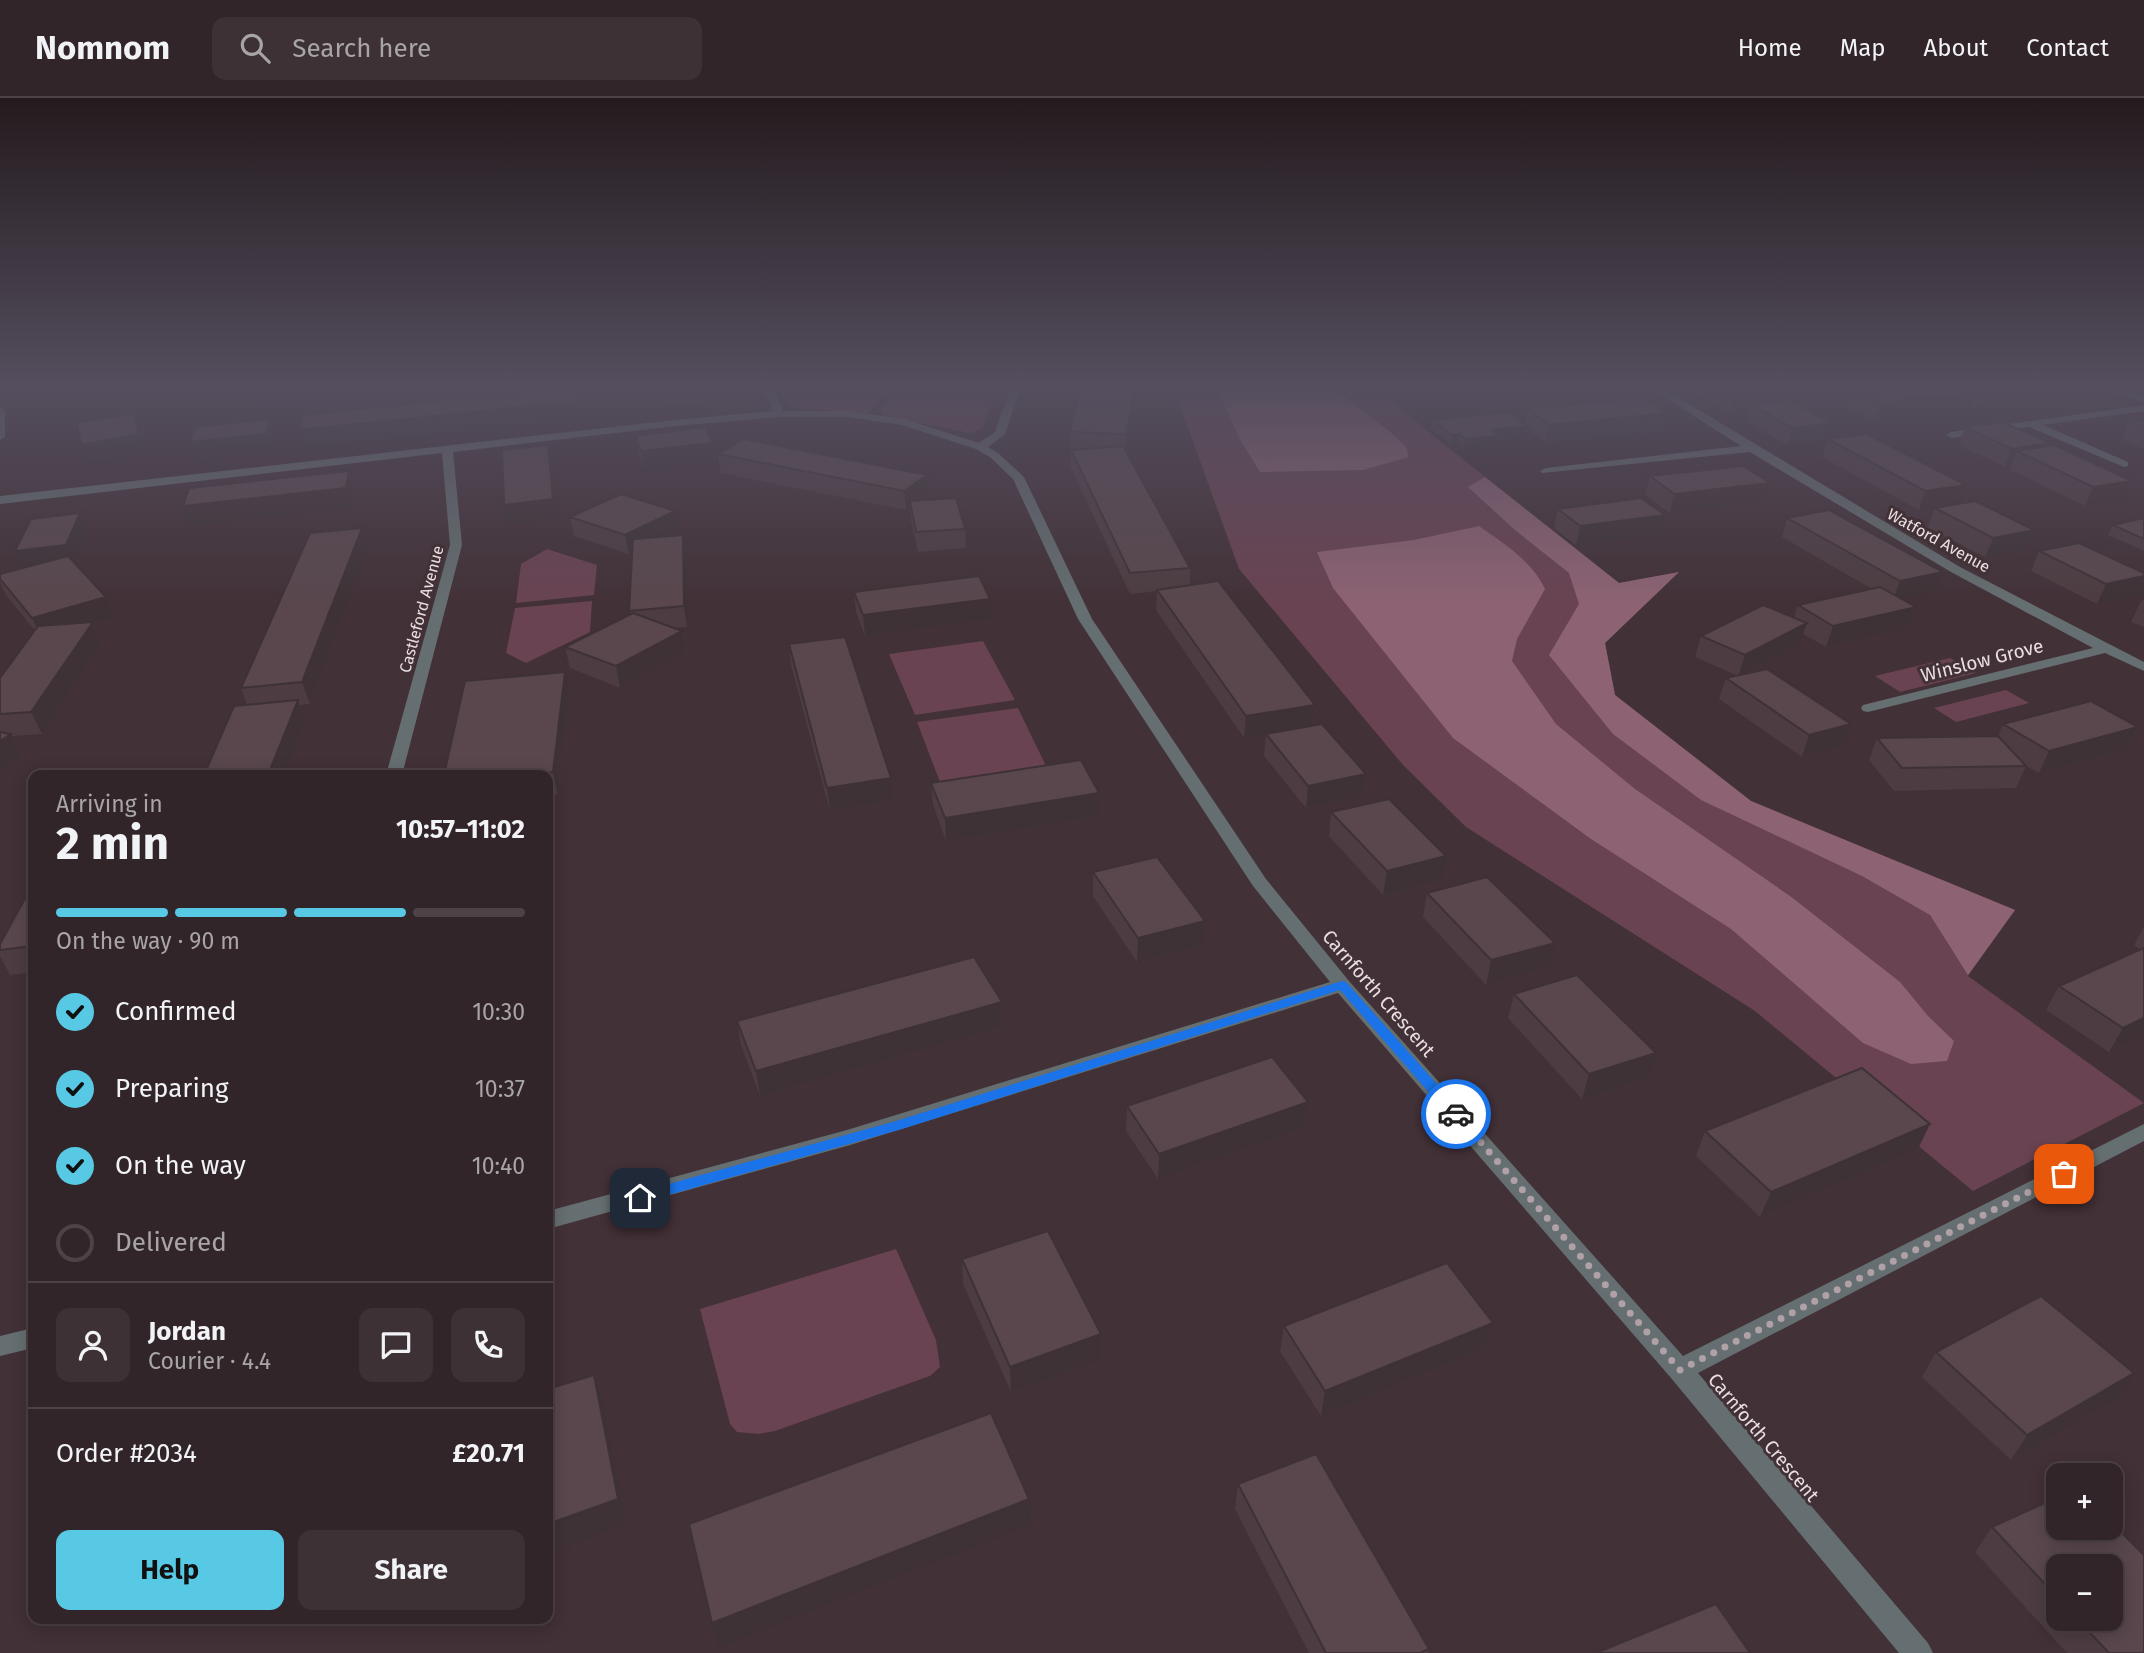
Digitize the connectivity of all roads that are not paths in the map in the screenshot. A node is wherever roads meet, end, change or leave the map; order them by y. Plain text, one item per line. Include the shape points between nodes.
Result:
1 (363, 459) edge
2 (448, 459) edge
3 (998, 459) edge
4 (1657, 459) edge
5 (1770, 459) edge
6 (2111, 459) edge
7 (2124, 464) dead end
8 (1546, 471) dead end
9 (0, 500) edge
10 (2105, 649) junction
11 (2144, 667) edge
12 (1868, 708) dead end
13 (395, 770) edge
14 (1342, 985) junction
15 (2144, 1132) edge
16 (553, 1219) edge
17 (28, 1339) edge
18 (0, 1346) edge
19 (1680, 1370) junction
20 (1918, 1653) edge

1 - 9 street, Carnforth Crescent
2 - 13 street, Castleford Avenue via 456,545
3 - 14 street, Carnforth Crescent via 1018,477 1085,620 1259,882
4 - 8 street
5 - 10 street, Watford Avenue via 1893,533
6 - 7 street
10 - 11 street, Watford Avenue
10 - 12 street, Winslow Grove
14 - 16 street via 897,1125
14 - 19 street, Carnforth Crescent
15 - 19 street
17 - 18 street
19 - 20 street, Carnforth Crescent

